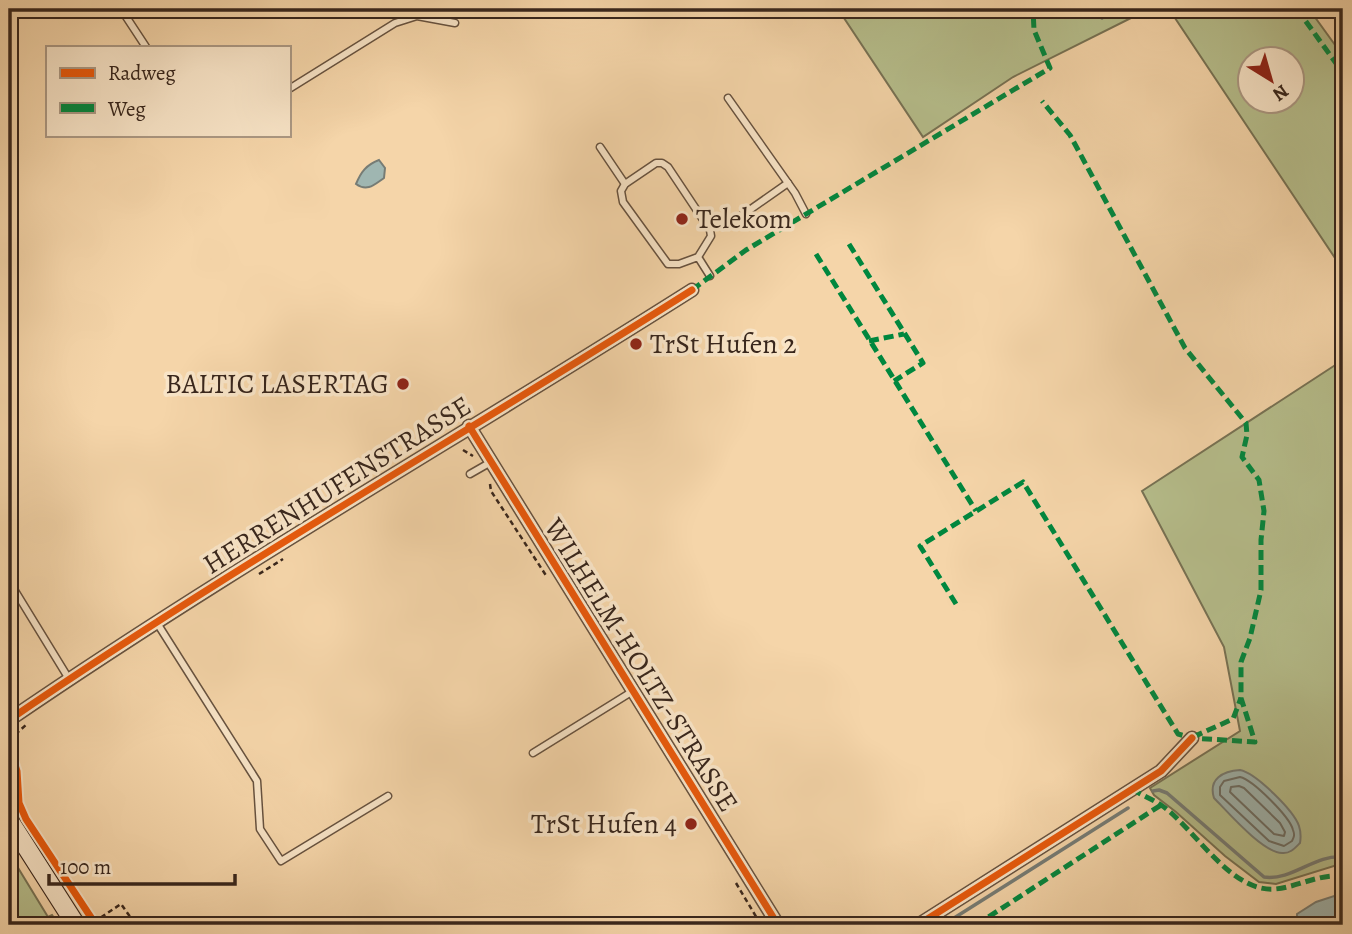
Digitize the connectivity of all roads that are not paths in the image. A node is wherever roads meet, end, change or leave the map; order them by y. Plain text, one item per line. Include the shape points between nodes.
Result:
1 (121, 9) edge
2 (455, 23) dead end
3 (145, 46) edge
4 (290, 88) edge
5 (728, 98) dead end
6 (600, 147) dead end
7 (788, 183) junction
8 (625, 184) junction
9 (806, 214) dead end
10 (741, 216) dead end
11 (698, 257) junction
12 (710, 276) dead end
13 (692, 290) dead end
14 (471, 429) junction
15 (491, 462) junction
16 (470, 474) dead end
17 (9, 581) edge
18 (157, 623) junction
19 (69, 679) junction
20 (633, 691) junction
21 (9, 720) edge
22 (1192, 738) dead end
23 (533, 753) dead end
24 (388, 796) dead end
25 (9, 820) edge
26 (85, 923) edge
27 (778, 925) edge
28 (918, 925) edge

1 - 3 lane
2 - 4 lane via 417,16 395,23
5 - 7 lane
6 - 8 lane
7 - 9 lane
7 - 10 lane
8 - 11 lane via 623,202 668,264
8 - 11 lane via 656,163 668,167 710,230
11 - 12 lane
13 - 14 street, HERRENHUFENSTRASSE
14 - 15 street, WILHELM-HOLTZ-STRASSE
14 - 18 street, HERRENHUFENSTRASSE
15 - 16 lane
15 - 20 street, WILHELM-HOLTZ-STRASSE
17 - 19 lane
18 - 19 street, HERRENHUFENSTRASSE
18 - 24 lane via 257,780 260,829 281,861
19 - 21 street, HERRENHUFENSTRASSE
20 - 23 lane
20 - 27 street, WILHELM-HOLTZ-STRASSE
22 - 28 street via 1161,771
25 - 26 main road

